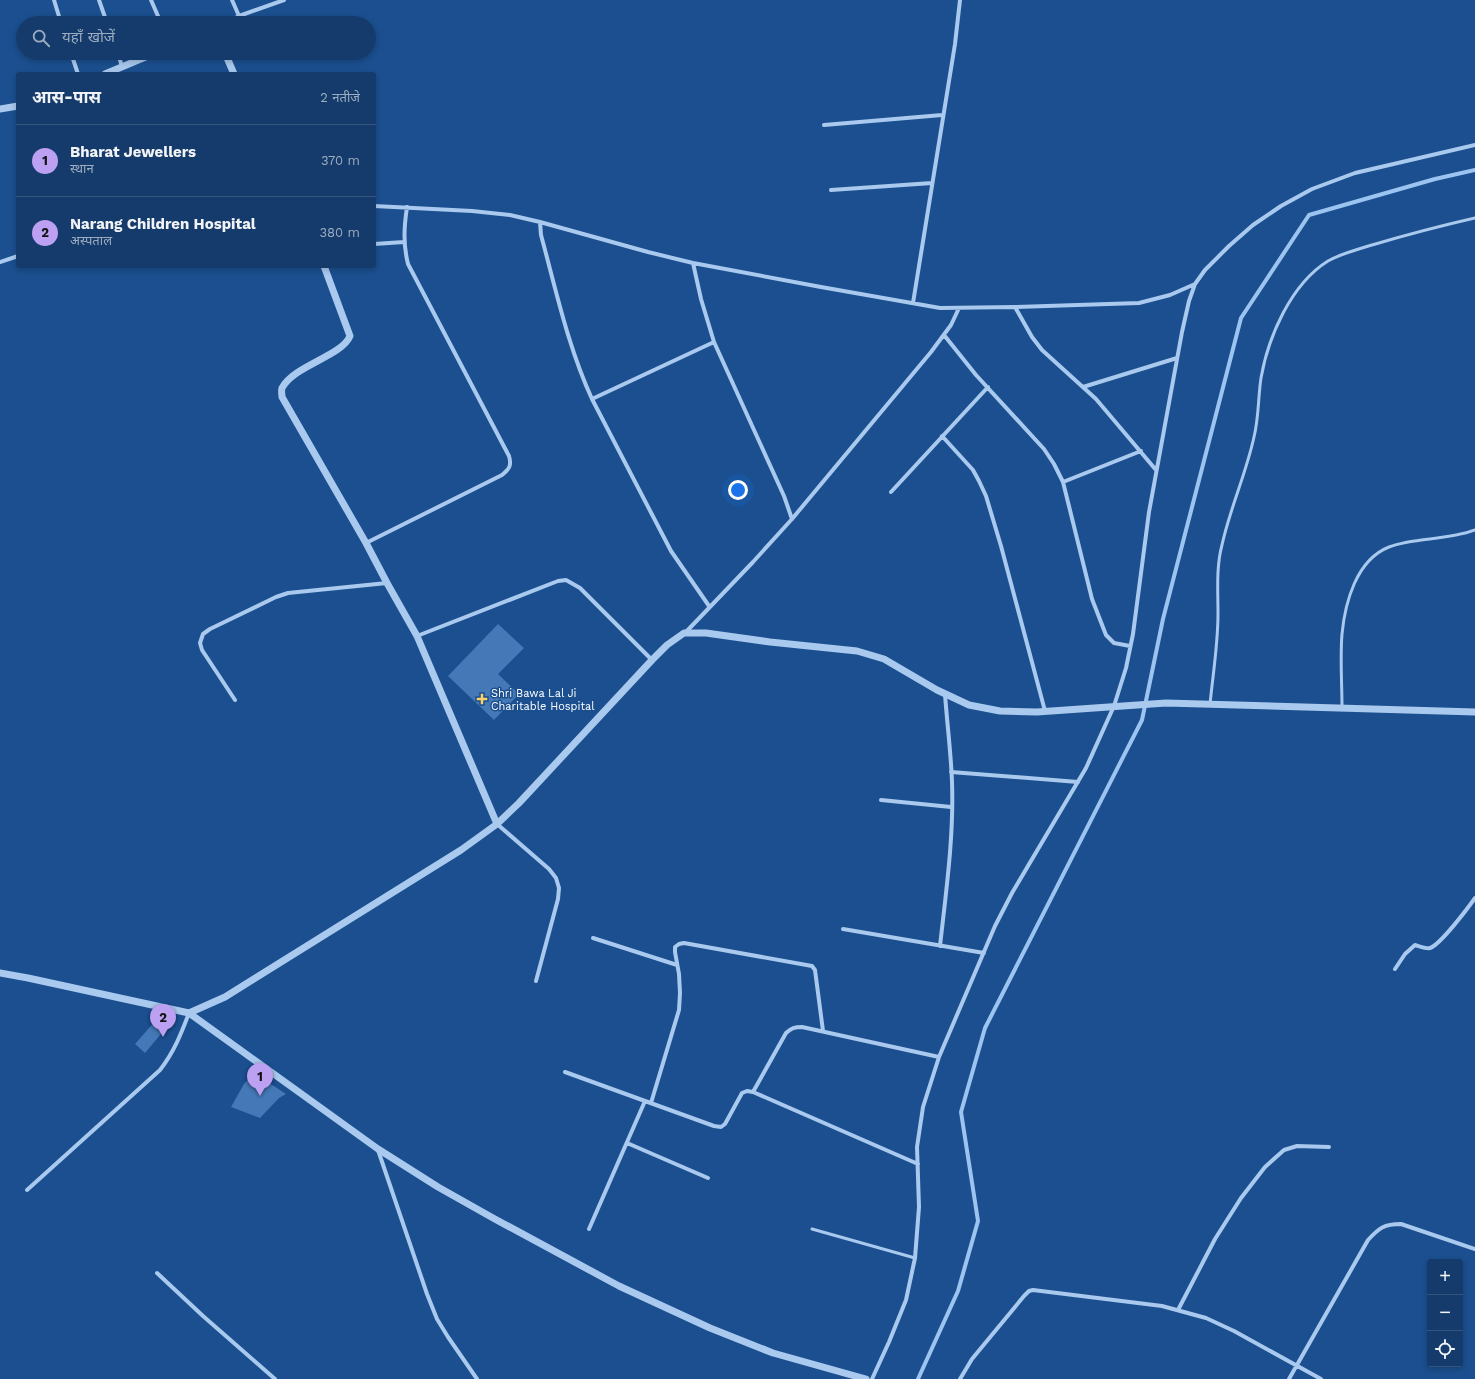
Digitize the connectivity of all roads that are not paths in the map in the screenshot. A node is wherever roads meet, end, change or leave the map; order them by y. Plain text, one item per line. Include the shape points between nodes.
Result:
1 (54, 0) edge
2 (99, 0) edge
3 (151, 0) edge
4 (232, 0) edge
5 (284, 0) edge
6 (960, 0) edge
7 (59, 16) edge
8 (105, 16) edge
9 (158, 16) edge
10 (239, 16) joint
11 (73, 60) edge
12 (120, 60) edge
13 (138, 60) edge
14 (227, 60) edge
15 (122, 67) junction
16 (77, 72) edge
17 (110, 72) edge
18 (233, 72) edge
19 (16, 106) edge
20 (0, 109) edge
21 (942, 116) junction
22 (824, 125) dead end
23 (1475, 145) edge
24 (932, 184) junction
25 (831, 190) dead end
26 (376, 206) edge
27 (407, 207) junction
28 (1475, 218) edge
29 (540, 222) junction
30 (404, 242) junction
31 (376, 244) edge
32 (16, 257) edge
33 (0, 262) edge
34 (693, 263) junction
35 (325, 268) edge
36 (1195, 284) junction
37 (913, 303) junction
38 (1015, 307) junction
39 (959, 308) junction
40 (944, 335) junction
41 (714, 342) junction
42 (1177, 358) junction
43 (988, 387) junction
44 (1083, 387) junction
45 (592, 399) junction
46 (942, 436) junction
47 (1141, 451) junction
48 (1156, 470) junction
49 (1063, 482) junction
50 (891, 492) dead end
51 (792, 519) junction
52 (1475, 530) edge
53 (366, 543) junction
54 (387, 583) junction
55 (709, 606) junction
56 (684, 633) junction
57 (417, 636) junction
58 (1130, 646) junction
59 (652, 660) junction
60 (945, 694) junction
61 (235, 700) dead end
62 (1210, 704) junction
63 (1114, 706) junction
64 (1342, 709) junction
65 (1045, 711) junction
66 (1475, 712) edge
67 (951, 772) junction
68 (1078, 782) junction
69 (881, 800) dead end
70 (951, 807) junction
71 (497, 824) junction
72 (1475, 898) edge
73 (843, 929) dead end
74 (593, 938) dead end
75 (940, 946) junction
76 (984, 953) junction
77 (677, 965) junction
78 (1394, 969) dead end
79 (0, 973) edge
80 (536, 981) dead end
81 (188, 1014) junction
82 (823, 1031) junction
83 (940, 1057) junction
84 (565, 1072) dead end
85 (753, 1092) junction
86 (645, 1101) junction
87 (650, 1103) junction
88 (627, 1143) junction
89 (1330, 1147) dead end
90 (378, 1149) junction
91 (918, 1164) junction
92 (708, 1178) dead end
93 (27, 1190) dead end
94 (589, 1229) dead end
95 (812, 1229) dead end
96 (1475, 1249) edge
97 (915, 1258) junction
98 (157, 1273) dead end
99 (1178, 1310) junction
100 (1296, 1366) junction
101 (275, 1379) edge
102 (477, 1379) edge
103 (866, 1379) edge
104 (872, 1379) edge
105 (960, 1379) edge
106 (1289, 1379) edge
107 (1322, 1379) edge

1 - 7 street
2 - 8 street
3 - 9 street
4 - 10 street
5 - 10 street
6 - 21 street
11 - 16 street
12 - 15 street
13 - 15 street
14 - 18 street
15 - 17 street
19 - 20 street
21 - 22 street
21 - 24 street
23 - 36 street via 1355,173 1312,189 1253,225 1205,270
24 - 25 street
24 - 37 street
26 - 27 street
27 - 29 street via 502,215
27 - 30 street
28 - 62 lane via 1415,232 1328,261 1302,282 1284,312 1269,343 1261,378 1258,417 1247,467 1221,546
29 - 34 street
29 - 45 street via 541,235 569,337
30 - 31 street
30 - 53 street via 408,264 511,462 502,475
32 - 33 street
34 - 37 street
34 - 41 street
35 - 53 street via 350,336 344,345 289,379 282,389 282,397
36 - 38 street via 1170,295 1139,303
36 - 42 street
37 - 39 street via 940,308
38 - 39 street
38 - 44 street via 1042,350
39 - 40 street
40 - 43 street
40 - 51 street
41 - 45 street
41 - 51 street
42 - 44 street
42 - 48 street
43 - 46 street
43 - 49 street via 1044,449
44 - 47 street
45 - 55 street via 671,551
46 - 50 street
46 - 65 street via 973,470 986,496
47 - 48 street
47 - 49 street
48 - 58 street
49 - 58 street via 1092,598 1106,635 1114,643
51 - 55 street
52 - 64 lane via 1451,537 1388,547 1373,557 1358,575 1348,599 1342,634
53 - 54 street
54 - 57 street
54 - 61 street via 276,597 203,634 200,639 202,650
55 - 56 street
56 - 59 street
56 - 60 street via 706,633 857,651 884,659
57 - 59 street via 566,580 580,588
57 - 71 street
58 - 63 street
59 - 71 street
60 - 65 street via 969,705 1000,711
60 - 67 street
62 - 63 street
62 - 64 street
63 - 65 street
63 - 68 street
64 - 66 street
67 - 68 street
67 - 70 street
68 - 76 street via 1012,893
69 - 70 street
70 - 75 street via 950,849
71 - 80 street via 549,868 559,888
71 - 81 street via 461,850 232,993
72 - 78 street via 1434,946 1430,948 1415,945
73 - 75 street
74 - 77 street
75 - 76 street
76 - 83 street
77 - 82 street via 676,947 684,943 812,966 815,970
77 - 87 street via 679,1010
79 - 81 street
81 - 90 street
81 - 93 street via 177,1044 160,1070
82 - 83 street
82 - 85 street via 802,1027 790,1028
83 - 91 street via 923,1108
84 - 86 street
85 - 87 street via 747,1091 742,1094 729,1119 721,1127
85 - 91 street
86 - 87 street
86 - 88 street
88 - 92 street
88 - 94 street
89 - 99 street via 1297,1146 1284,1150 1264,1167 1215,1239
90 - 102 street via 437,1319
90 - 103 street via 472,1207 619,1286 710,1328 773,1353
91 - 97 street via 919,1207
95 - 97 lane
96 - 100 street via 1401,1224 1383,1226 1368,1240
97 - 104 street via 906,1300
98 - 101 street
99 - 100 street via 1206,1318 1234,1331
99 - 105 street via 1033,1290 1024,1296 972,1359
100 - 106 street
100 - 107 street

